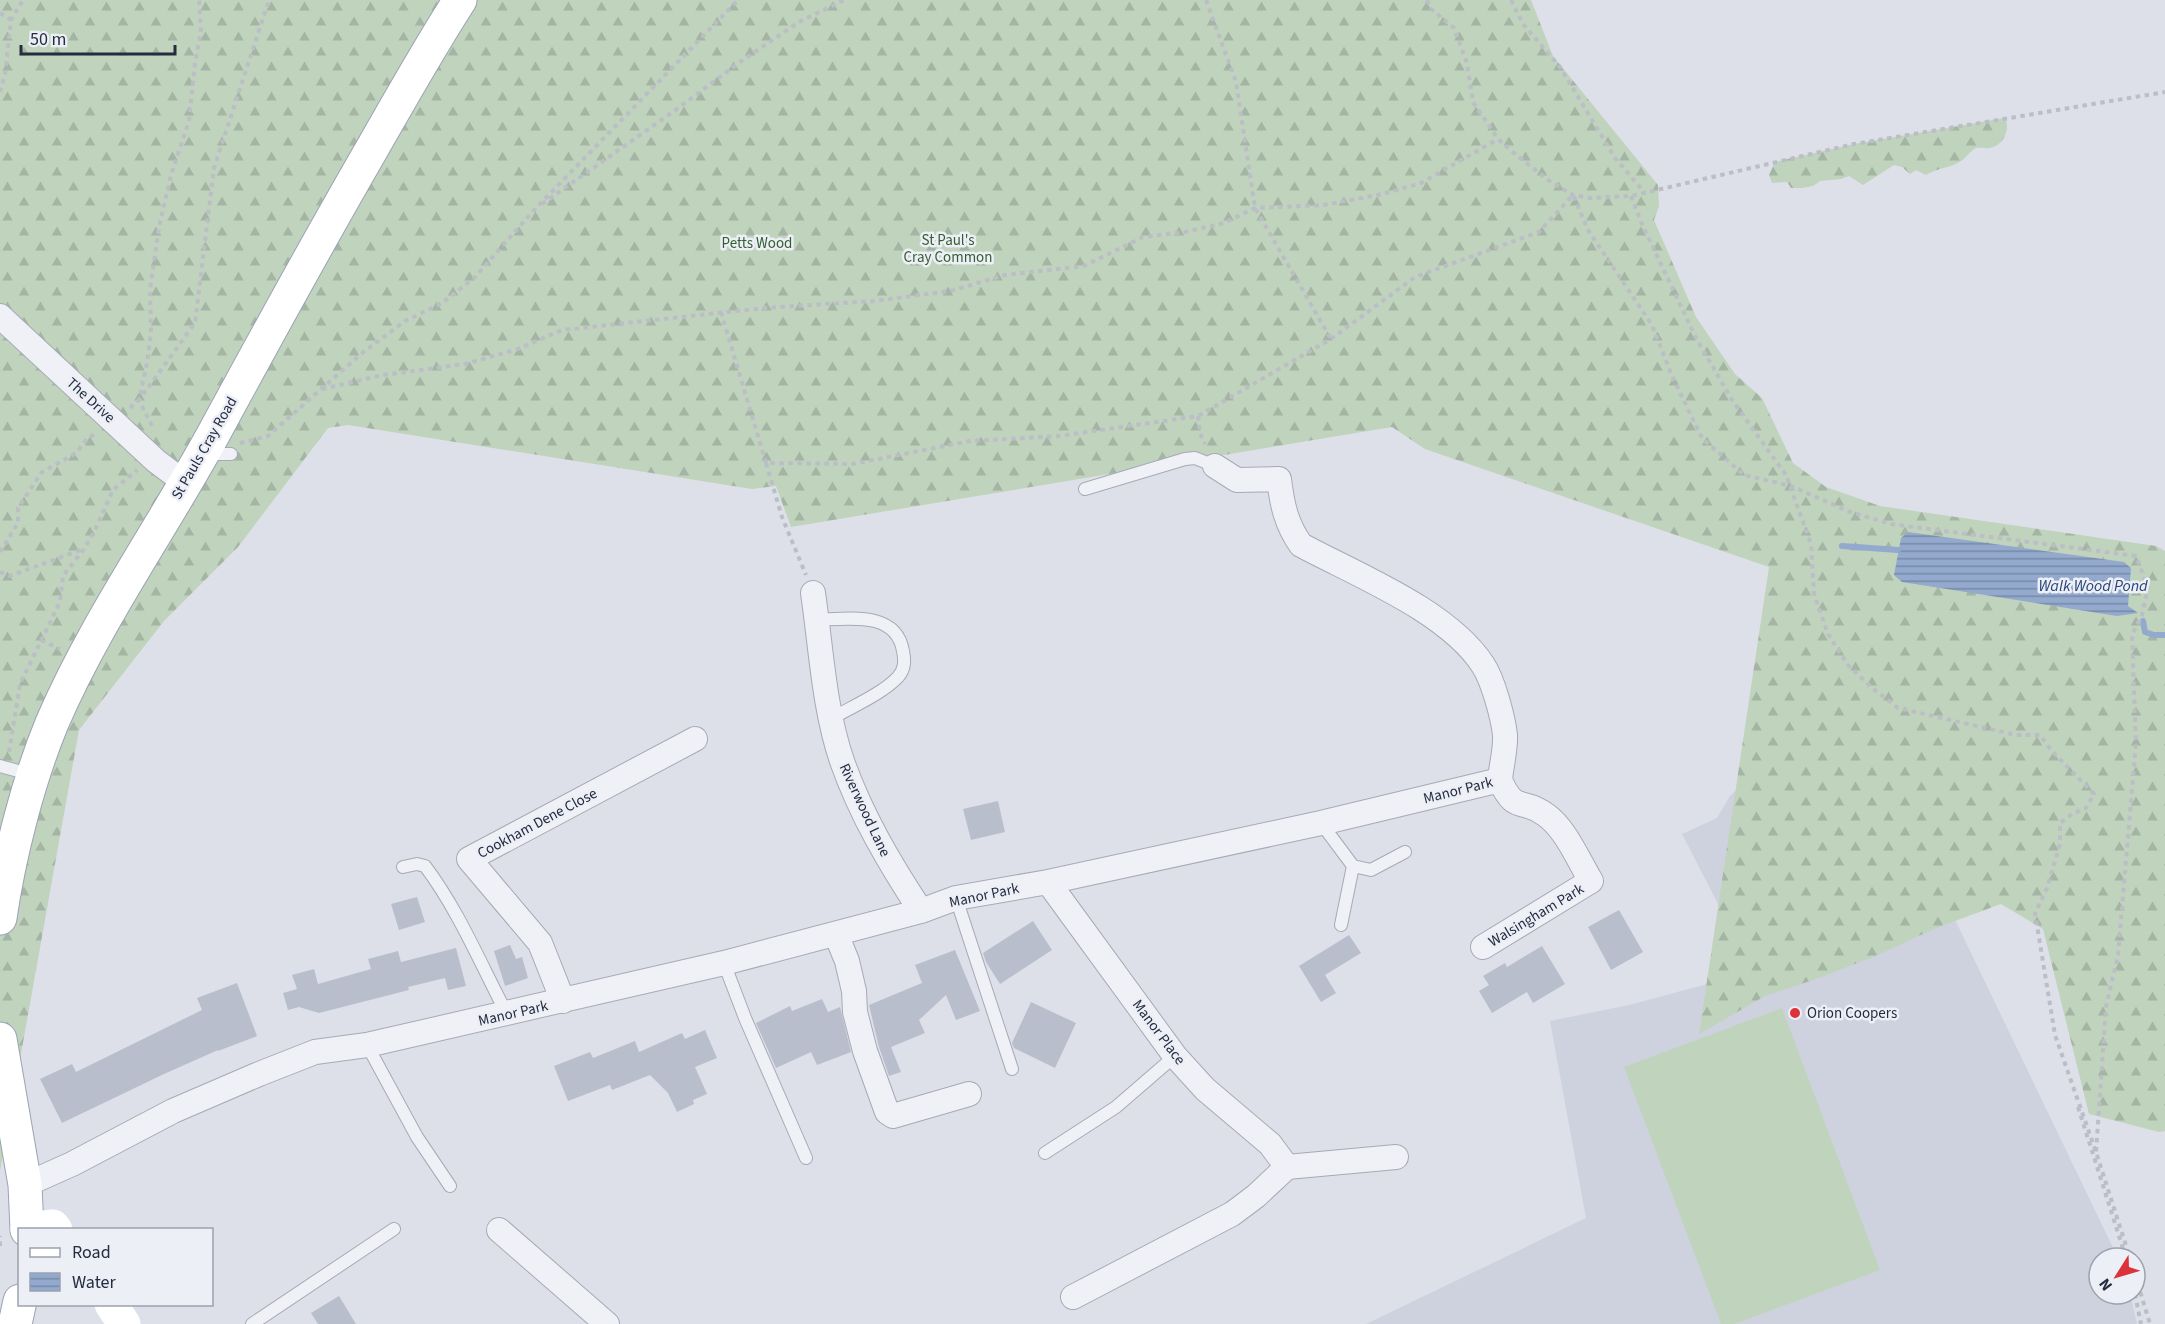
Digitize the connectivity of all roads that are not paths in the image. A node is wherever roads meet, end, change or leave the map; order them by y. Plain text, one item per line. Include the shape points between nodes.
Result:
1 (460, 0) edge
2 (0, 316) edge
3 (1215, 466) joint
4 (174, 474) junction
5 (1085, 489) dead end
6 (813, 593) road end
7 (817, 620) junction
8 (831, 719) junction
9 (694, 739) dead end
10 (13, 770) edge
11 (1500, 780) junction
12 (1321, 823) junction
13 (1405, 852) dead end
14 (1353, 866) junction
15 (404, 867) dead end
16 (1048, 882) junction
17 (956, 898) junction
18 (921, 911) junction
19 (0, 918) edge
20 (1341, 925) dead end
21 (836, 934) junction
22 (1483, 947) dead end
23 (724, 963) junction
24 (563, 1001) junction
25 (507, 1014) junction
26 (0, 1039) edge
27 (367, 1045) junction
28 (1175, 1056) junction
29 (1012, 1069) dead end
30 (969, 1094) dead end
31 (5, 1104) edge
32 (1045, 1153) dead end
33 (1396, 1157) dead end
34 (806, 1158) dead end
35 (1287, 1167) junction
36 (25, 1185) junction
37 (450, 1186) dead end
38 (27, 1228) edge
39 (36, 1228) edge
40 (54, 1228) edge
41 (394, 1229) dead end
42 (499, 1230) dead end
43 (1073, 1297) dead end
44 (19, 1306) edge
45 (112, 1306) edge
46 (15, 1324) edge
47 (124, 1324) edge
48 (252, 1324) edge
49 (607, 1324) edge

1 - 4 main road, St Pauls Cray Road via 328,225 218,450
2 - 4 street, The Drive
3 - 5 lane via 1195,458 1185,459
3 - 11 street, Manor Park via 1237,480 1279,479 1284,511 1301,545 1413,603 1451,629 1483,665 1498,704 1505,737
4 - 10 main road, St Pauls Cray Road via 52,724
6 - 7 street, Riverwood Lane
7 - 8 street, Riverwood Lane
7 - 8 lane via 876,620 896,634 905,658 904,669 888,686
8 - 18 street, Riverwood Lane via 841,759 858,801
9 - 24 street, Cookham Dene Close via 469,860 540,943
10 - 19 main road, St Pauls Cray Road via 8,873
11 - 12 street, Manor Park
11 - 22 street, Walsingham Park via 1506,796 1547,815 1559,828 1591,881
12 - 14 lane
12 - 16 street, Manor Park
13 - 14 lane via 1371,870
14 - 20 lane
15 - 25 lane via 425,866 449,902
16 - 17 street, Manor Park
16 - 28 street, Manor Place
17 - 18 street, Manor Park
17 - 29 lane
18 - 21 street, Manor Park
21 - 23 street, Manor Park
21 - 30 street via 847,961 865,1051 887,1112 892,1116 916,1111
23 - 24 street, Manor Park
23 - 34 lane
24 - 25 street, Manor Park
25 - 27 street, Manor Park
26 - 31 main road
27 - 36 street, Manor Park via 315,1052 259,1074
27 - 37 lane via 417,1137
28 - 32 lane via 1116,1107
28 - 35 street, Manor Place via 1205,1089 1270,1144
31 - 36 main road
33 - 35 street
35 - 43 street via 1232,1214
36 - 38 main road
39 - 40 main road
41 - 48 lane
42 - 49 street
44 - 46 main road
45 - 47 main road

